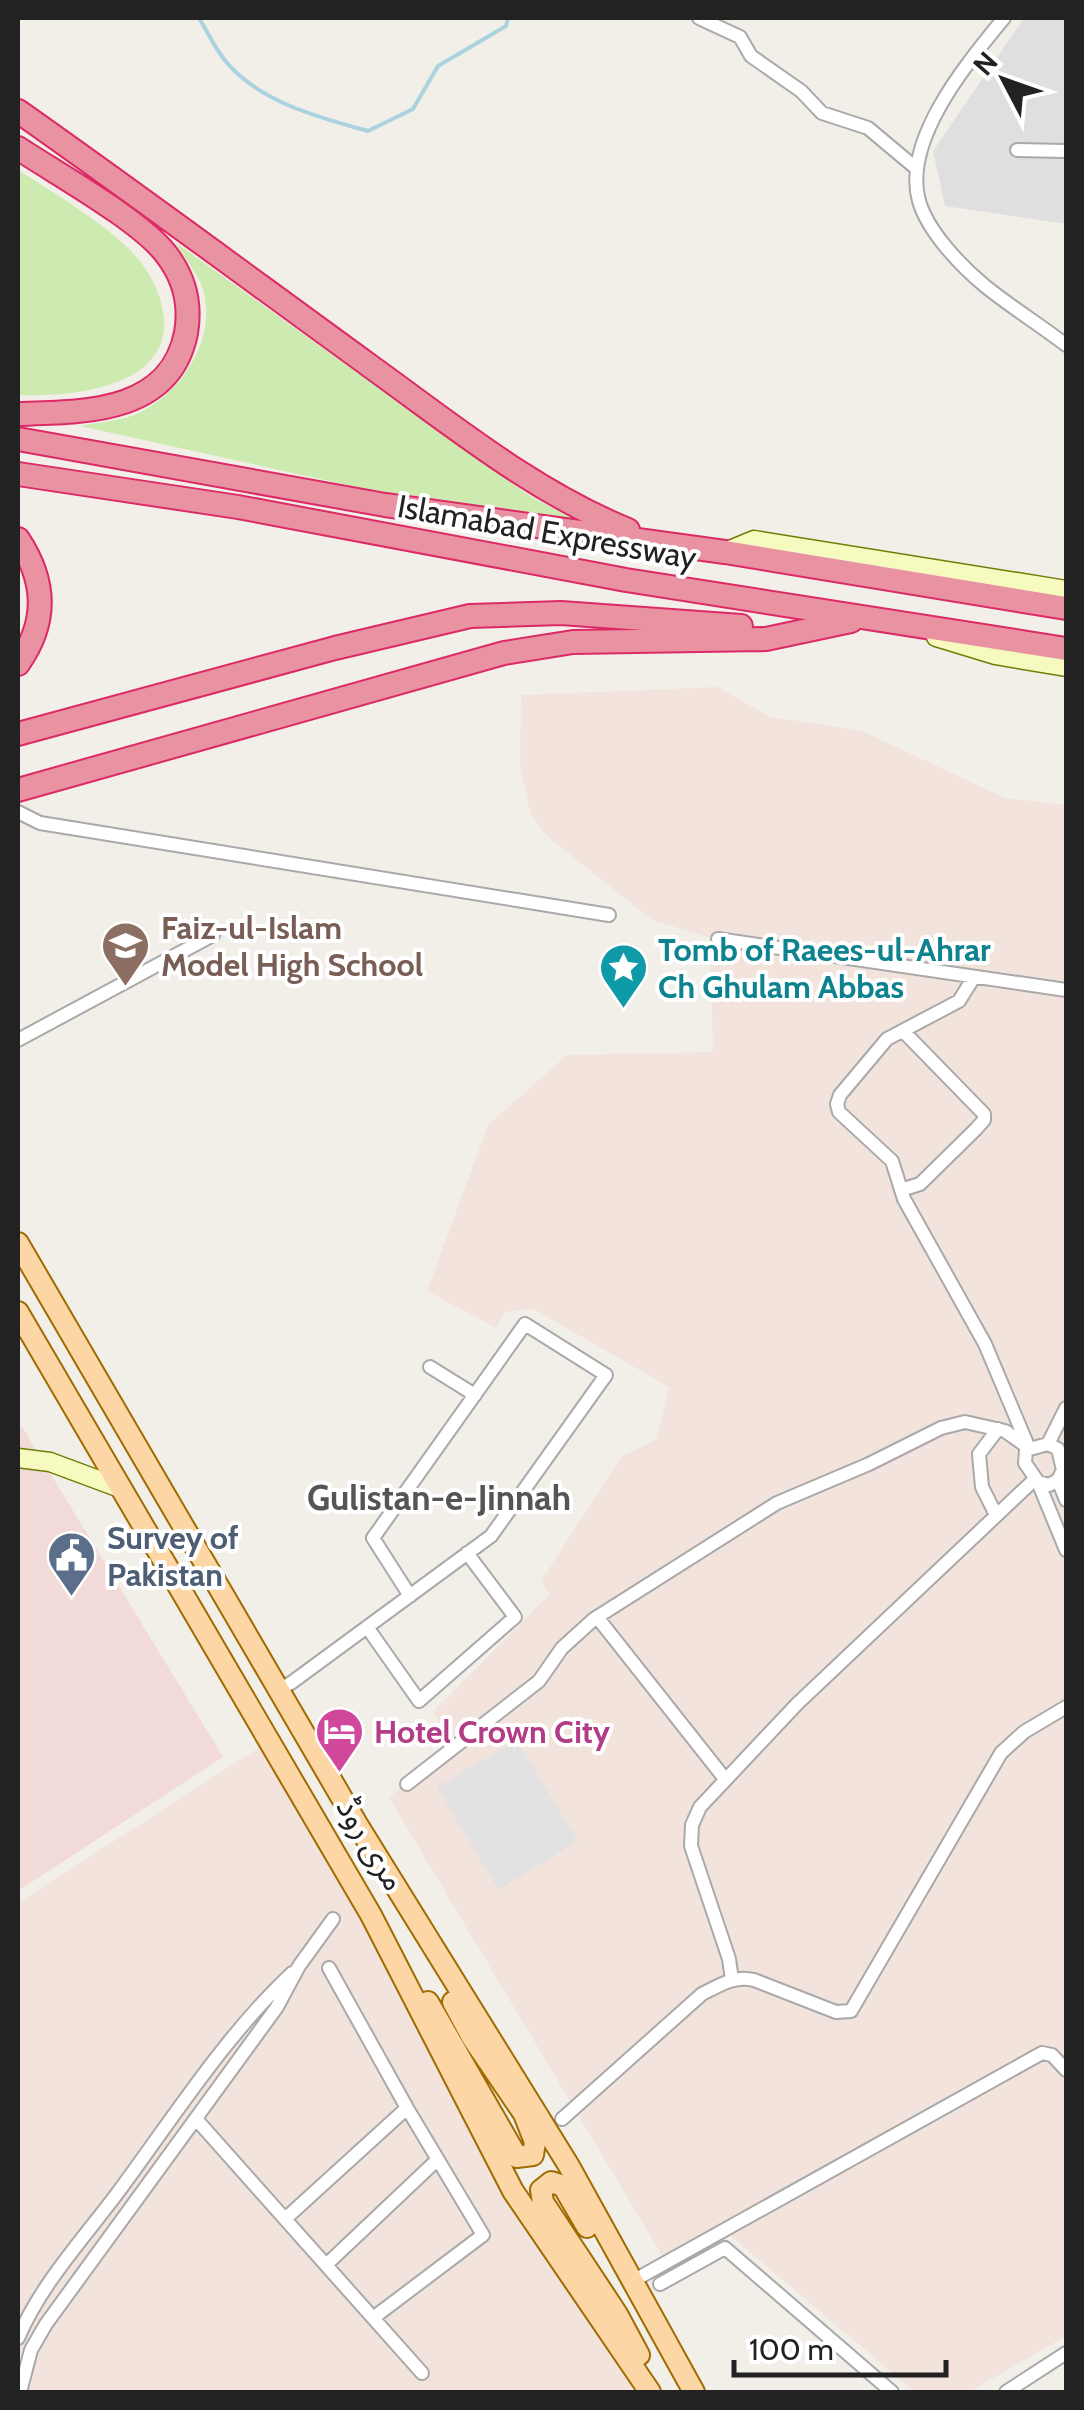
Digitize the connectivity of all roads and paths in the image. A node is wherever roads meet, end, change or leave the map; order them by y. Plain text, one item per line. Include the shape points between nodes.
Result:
1 (699, 18) edge
2 (1004, 18) edge
3 (18, 111) edge
4 (18, 148) edge
5 (1016, 150) dead end
6 (1066, 150) edge
7 (917, 169) junction
8 (1066, 346) edge
9 (18, 414) edge
10 (18, 439) edge
11 (18, 474) edge
12 (18, 538) edge
13 (655, 543) junction
14 (724, 552) junction
15 (1066, 590) edge
16 (1066, 608) edge
17 (839, 615) junction
18 (872, 618) junction
19 (1066, 649) edge
20 (18, 664) edge
21 (1066, 667) edge
22 (18, 734) edge
23 (18, 790) edge
24 (18, 812) edge
25 (609, 914) dead end
26 (213, 935) dead end
27 (718, 939) dead end
28 (974, 977) junction
29 (1066, 990) edge
30 (903, 1031) junction
31 (18, 1040) edge
32 (901, 1190) junction
33 (18, 1243) edge
34 (18, 1312) edge
35 (430, 1367) dead end
36 (475, 1394) junction
37 (1066, 1408) edge
38 (998, 1429) junction
39 (1048, 1444) junction
40 (1029, 1448) junction
41 (18, 1458) edge
42 (1036, 1480) junction
43 (1058, 1480) junction
44 (120, 1488) junction
45 (1066, 1500) edge
46 (996, 1515) junction
47 (1066, 1550) edge
48 (467, 1553) junction
49 (410, 1596) junction
50 (597, 1617) junction
51 (367, 1627) junction
52 (279, 1690) junction
53 (1066, 1707) edge
54 (725, 1779) junction
55 (407, 1784) dead end
56 (358, 1824) junction
57 (371, 1915) junction
58 (333, 1919) dead end
59 (299, 1966) junction
60 (329, 1968) dead end
61 (732, 1980) junction
62 (1066, 2070) edge
63 (406, 2108) junction
64 (196, 2119) junction
65 (562, 2119) dead end
66 (437, 2160) junction
67 (285, 2219) junction
68 (326, 2265) junction
69 (631, 2282) junction
70 (660, 2284) dead end
71 (373, 2318) junction
72 (18, 2338) edge
73 (1066, 2354) edge
74 (422, 2372) dead end
75 (1022, 2388) edge
76 (20, 2392) edge
77 (650, 2392) edge
78 (659, 2392) edge
79 (692, 2392) edge
80 (892, 2392) edge
81 (1006, 2392) edge

1 - 7 street via 740,37 751,56 822,112 868,128
2 - 7 street via 940,107
3 - 13 highway via 552,493
4 - 9 highway via 142,231 172,264 188,300 182,348 157,385 115,406
5 - 6 street
7 - 8 street via 919,202 960,262
10 - 13 highway, Islamabad Expressway via 385,505
11 - 17 highway, Islamabad Expressway
12 - 20 highway via 41,600 33,640
13 - 14 highway, Islamabad Expressway
14 - 15 street via 754,540
14 - 16 highway, Islamabad Expressway
17 - 18 highway, Islamabad Expressway
17 - 22 highway via 743,626 561,613 470,616
18 - 19 highway, Islamabad Expressway
18 - 21 street via 995,656
18 - 23 highway via 766,639 573,642 504,654
24 - 25 street via 40,823
26 - 31 street
27 - 28 street
28 - 29 street
28 - 30 street via 959,1001
30 - 32 street via 887,1040 837,1104 892,1161
30 - 32 street via 984,1114 920,1184
32 - 40 street via 986,1344
33 - 52 main road, مری روڈ
34 - 44 main road, مری روڈ
35 - 36 street
36 - 48 street via 525,1324 606,1376 490,1536
36 - 49 street via 373,1538
37 - 39 street
38 - 40 street
38 - 46 street via 979,1454 982,1487
38 - 50 street via 965,1422 941,1428 777,1504
39 - 40 street
39 - 43 street via 1061,1458
40 - 42 street via 1025,1463
41 - 44 street via 60,1465
42 - 43 street
42 - 46 street
42 - 47 street
43 - 45 street
44 - 57 main road, مری روڈ
46 - 54 street
48 - 49 street
48 - 51 street via 515,1617 419,1700
49 - 51 street
50 - 54 street
50 - 55 street via 562,1648 540,1680
51 - 52 street
52 - 56 main road, مری روڈ
53 - 61 street via 1001,1753 851,2011 836,2012 754,1980
54 - 61 street via 700,1807 691,1846
56 - 57 main road via 473,2039 524,2114 535,2142 532,2155 517,2157
56 - 69 main road, مری روڈ via 569,2166
57 - 77 main road, مری روڈ via 512,2191
58 - 59 street
59 - 64 street
59 - 72 street via 215,2062 32,2308
60 - 63 street
61 - 65 street via 702,1994
62 - 69 street via 1042,2053
63 - 66 street
63 - 67 street
64 - 67 street
64 - 76 street via 38,2336
66 - 68 street
66 - 71 street via 483,2235
67 - 68 street
68 - 71 street
69 - 79 main road, مری روڈ
70 - 80 street via 725,2248
71 - 74 street
73 - 75 street
75 - 81 street
78 - 79 main road via 542,2202 551,2182 562,2186 644,2327

